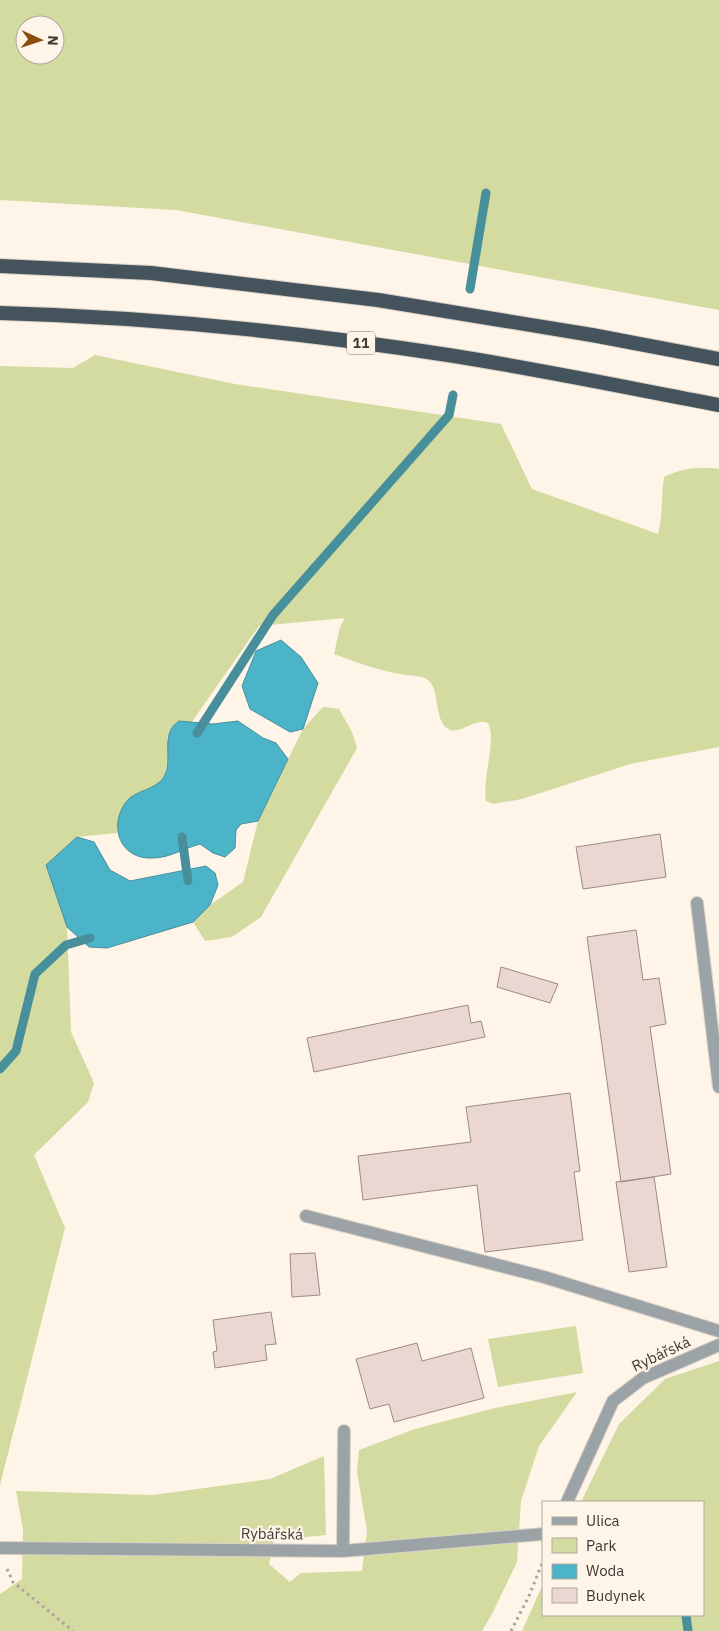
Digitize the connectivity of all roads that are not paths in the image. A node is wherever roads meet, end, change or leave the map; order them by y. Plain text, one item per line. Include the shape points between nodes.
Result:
1 (0, 266) edge
2 (0, 312) edge
3 (719, 359) edge
4 (719, 405) edge
5 (697, 903) dead end
6 (719, 1087) edge
7 (306, 1216) dead end
8 (719, 1331) edge
9 (719, 1345) edge
10 (344, 1431) dead end
11 (567, 1501) edge
12 (542, 1534) edge
13 (0, 1548) edge
14 (343, 1551) junction

1 - 3 highway via 152,273 378,300
2 - 4 highway, 11 via 94,316 303,335 448,355
5 - 6 street
7 - 8 street via 544,1277
9 - 11 street, Rybářská via 643,1378 613,1401
10 - 14 street
12 - 14 street, Rybářská
13 - 14 street, Rybářská

